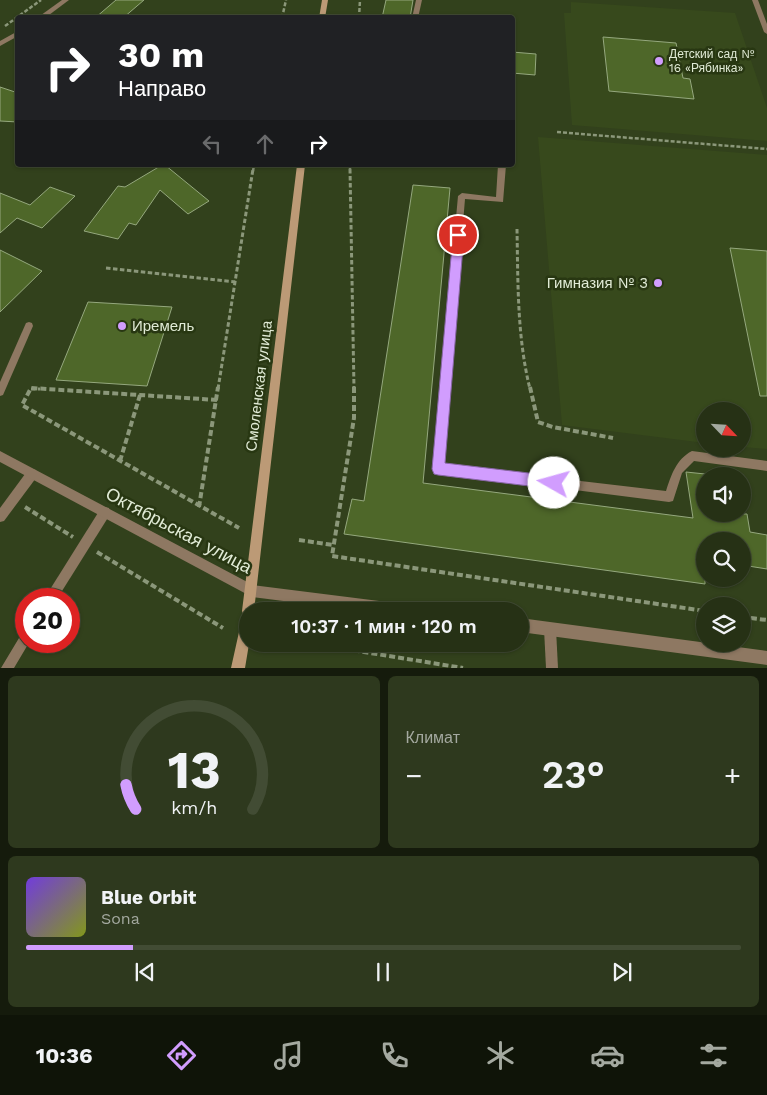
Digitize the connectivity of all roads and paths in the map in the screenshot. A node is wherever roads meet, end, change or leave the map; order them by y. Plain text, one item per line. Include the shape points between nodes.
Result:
1 (41, 0) edge
2 (66, 0) edge
3 (286, 0) edge
4 (324, 0) edge
5 (360, 0) edge
6 (419, 0) edge
7 (755, 0) edge
8 (20, 15) edge
9 (44, 15) edge
10 (283, 15) edge
11 (322, 15) edge
12 (358, 15) edge
13 (416, 15) edge
14 (15, 18) edge
15 (0, 29) edge
16 (767, 32) edge
17 (15, 34) edge
18 (0, 44) edge
19 (557, 132) dead end
20 (767, 149) edge
21 (254, 167) edge
22 (301, 167) edge
23 (350, 167) edge
24 (502, 167) edge
25 (517, 229) dead end
26 (106, 268) dead end
27 (236, 282) junction
28 (29, 326) dead end
29 (0, 392) edge
30 (140, 395) junction
31 (217, 400) junction
32 (613, 438) dead end
33 (0, 456) edge
34 (120, 462) junction
35 (767, 466) edge
36 (32, 474) junction
37 (13, 500) junction
38 (199, 507) junction
39 (105, 512) junction
40 (0, 517) edge
41 (239, 528) dead end
42 (299, 540) dead end
43 (85, 544) junction
44 (333, 545) junction
45 (57, 588) edge
46 (252, 590) junction
47 (250, 602) edge
48 (343, 602) edge
49 (696, 610) edge
50 (751, 618) edge
51 (767, 620) edge
52 (529, 626) edge
53 (223, 628) dead end
54 (550, 629) junction
55 (241, 652) edge
56 (364, 652) edge
57 (16, 653) edge
58 (767, 658) edge
59 (7, 668) edge
60 (238, 668) edge
61 (462, 668) edge
62 (552, 668) edge

1 - 8 path
2 - 9 street
3 - 10 path
4 - 11 main road
5 - 12 path
6 - 13 lane
7 - 16 lane
14 - 15 path
17 - 18 street
19 - 20 path
21 - 27 path
22 - 46 main road, Смоленская улица
23 - 44 path via 354,418
24 - 35 lane via 500,200 462,196 438,469 669,497 678,470 692,456
25 - 32 path via 518,298 525,364 538,422
26 - 27 path
27 - 31 path
28 - 29 lane
30 - 31 path
30 - 34 path
30 - 34 path via 31,388 22,405
31 - 38 path
33 - 36 street, Октябрьская улица
34 - 38 path
36 - 37 lane
36 - 39 street, Октябрьская улица
37 - 40 lane
37 - 43 path
38 - 41 path
39 - 43 lane
39 - 46 street, Октябрьская улица
42 - 44 path
43 - 45 lane
43 - 53 path
44 - 49 path via 332,556
46 - 47 main road, Смоленская улица
46 - 48 street, Октябрьская улица
50 - 51 path
52 - 54 street
54 - 58 street
54 - 62 lane
55 - 60 main road
56 - 61 path
57 - 59 lane

